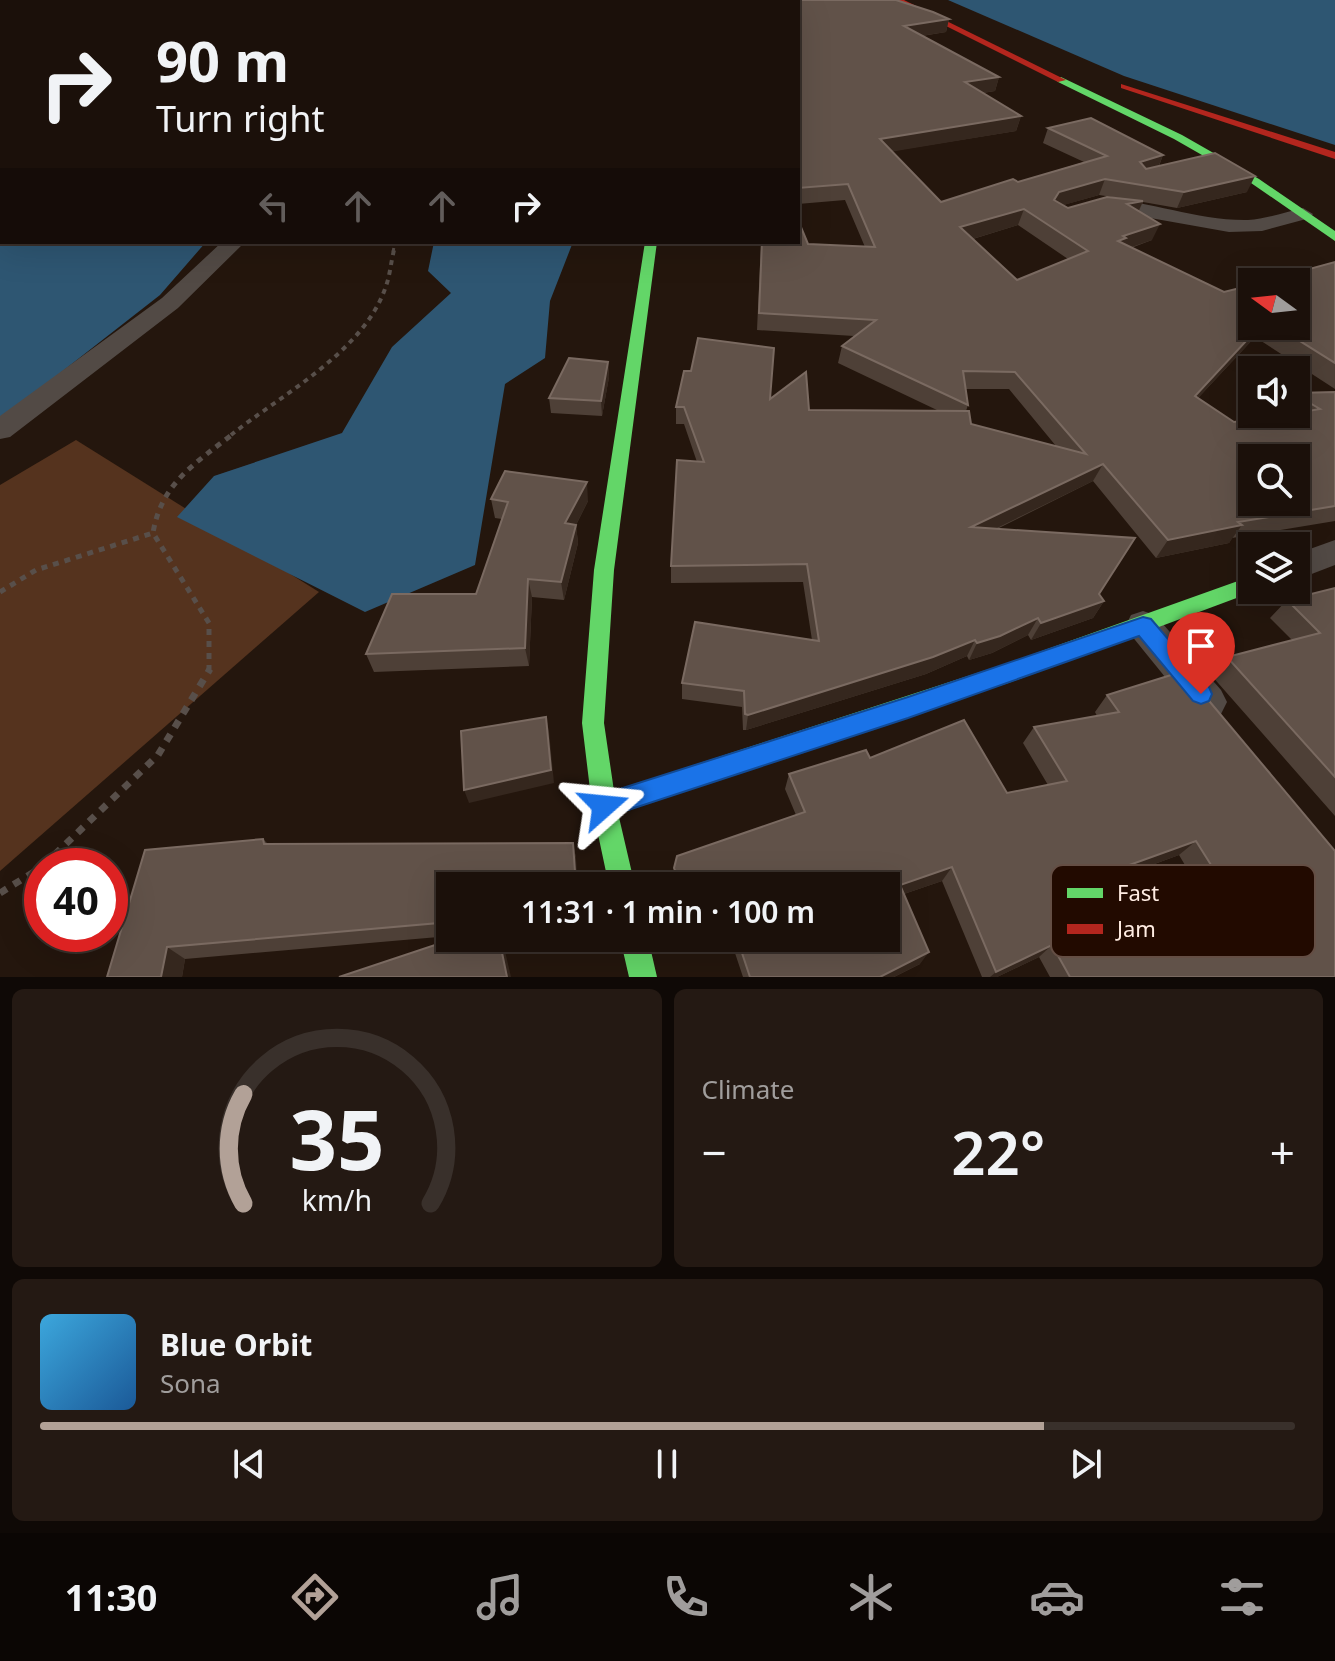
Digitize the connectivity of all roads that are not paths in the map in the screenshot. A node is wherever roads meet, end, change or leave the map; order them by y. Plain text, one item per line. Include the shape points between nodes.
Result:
1 (898, 0) edge
2 (924, 0) edge
3 (1099, 82) junction
4 (1335, 156) edge
5 (1086, 208) edge
6 (1303, 214) junction
7 (1335, 237) edge
8 (232, 244) edge
9 (651, 244) edge
10 (0, 430) edge
11 (1335, 552) edge
12 (1310, 562) edge
13 (1238, 589) edge
14 (1143, 625) junction
15 (1234, 734) edge
16 (604, 806) junction
17 (619, 872) edge
18 (637, 952) edge
19 (643, 977) edge

1 - 3 main road
2 - 3 main road
3 - 4 main road
3 - 6 main road
5 - 6 street via 1135,205 1250,227
6 - 7 main road
8 - 10 street via 170,303
9 - 16 main road via 604,570 593,723
11 - 12 street
13 - 14 main road
14 - 15 street
14 - 16 main road
16 - 17 main road
18 - 19 main road

